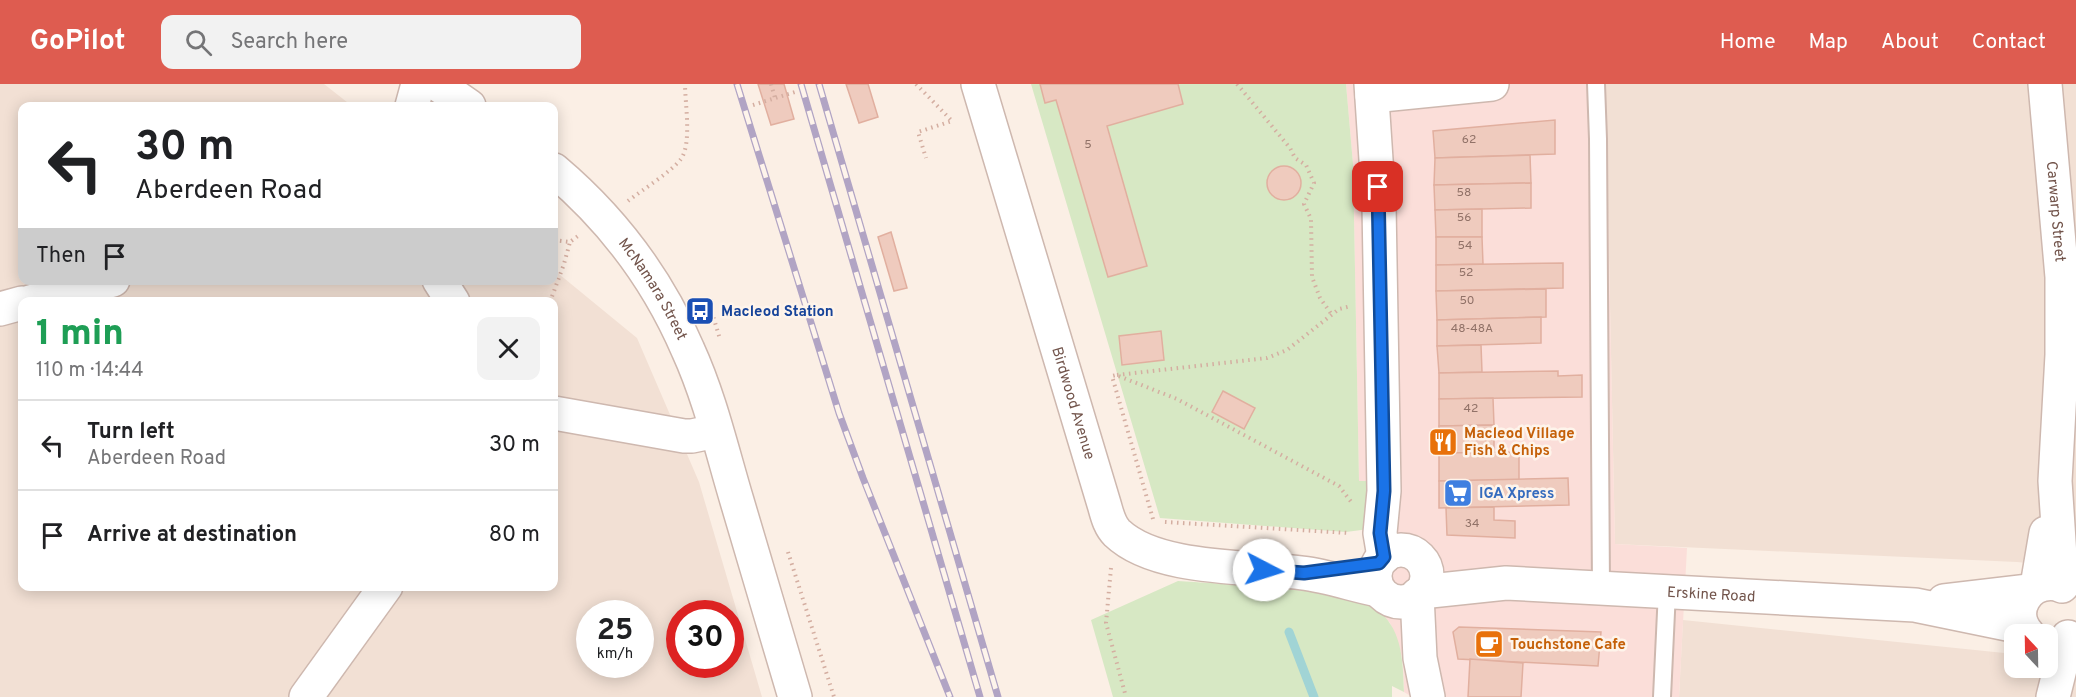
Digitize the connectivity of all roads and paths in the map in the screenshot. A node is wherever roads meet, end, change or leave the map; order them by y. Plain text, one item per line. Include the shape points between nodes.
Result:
1 (418, 84) edge
2 (437, 84) edge
3 (684, 84) edge
4 (771, 84) edge
5 (916, 84) edge
6 (978, 84) edge
7 (1237, 84) edge
8 (1492, 84) edge
9 (1596, 84) edge
10 (2045, 84) edge
11 (1372, 90) edge
12 (795, 92) dead end
13 (775, 98) junction
14 (413, 102) edge
15 (463, 102) edge
16 (753, 105) dead end
17 (926, 158) dead end
18 (558, 174) edge
19 (635, 196) dead end
20 (580, 235) dead end
21 (558, 240) edge
22 (570, 242) junction
23 (558, 280) edge
24 (94, 285) edge
25 (49, 297) edge
26 (18, 304) edge
27 (1380, 304) junction
28 (0, 309) edge
29 (1332, 315) junction
30 (1116, 375) junction
31 (558, 414) edge
32 (716, 431) junction
33 (1116, 532) junction
34 (1394, 567) junction
35 (1601, 588) junction
36 (382, 591) edge
37 (1667, 591) junction
38 (2057, 614) edge
39 (2036, 678) edge
40 (306, 697) edge
41 (795, 697) edge
42 (1126, 697) edge
43 (1428, 697) edge
44 (1662, 697) edge
45 (2038, 697) edge
46 (2053, 697) edge

1 - 14 street
2 - 15 street
3 - 19 path via 685,151 680,160
4 - 13 path
5 - 17 path via 952,121 918,132
6 - 33 street, Birdwood Avenue via 1104,504
7 - 29 path via 1295,158 1306,165 1314,183 1305,204 1311,219 1312,277
8 - 11 street
9 - 35 lane
10 - 38 street, Carwarp Street via 2062,277 2055,481
11 - 27 street via 1378,161
12 - 13 path
13 - 16 path
18 - 32 street, McNamara Street via 592,205 637,258 689,350
20 - 22 path
21 - 22 path
22 - 23 path
24 - 25 street
26 - 28 street
27 - 29 path via 1347,307
27 - 34 street via 1384,491
29 - 30 path via 1287,350 1267,358
30 - 34 path via 1177,399 1339,486
30 - 34 path via 1112,376 1154,522
31 - 32 street via 684,436
32 - 41 street, McNamara Street
33 - 34 street via 1130,543 1162,556 1203,564 1304,573
33 - 42 path via 1106,616
34 - 35 street, Erskine Road via 1506,583
34 - 43 street
35 - 37 street, Erskine Road
36 - 40 street
37 - 38 street, Erskine Road
37 - 44 lane
38 - 46 street, Carwarp Street
39 - 45 street

